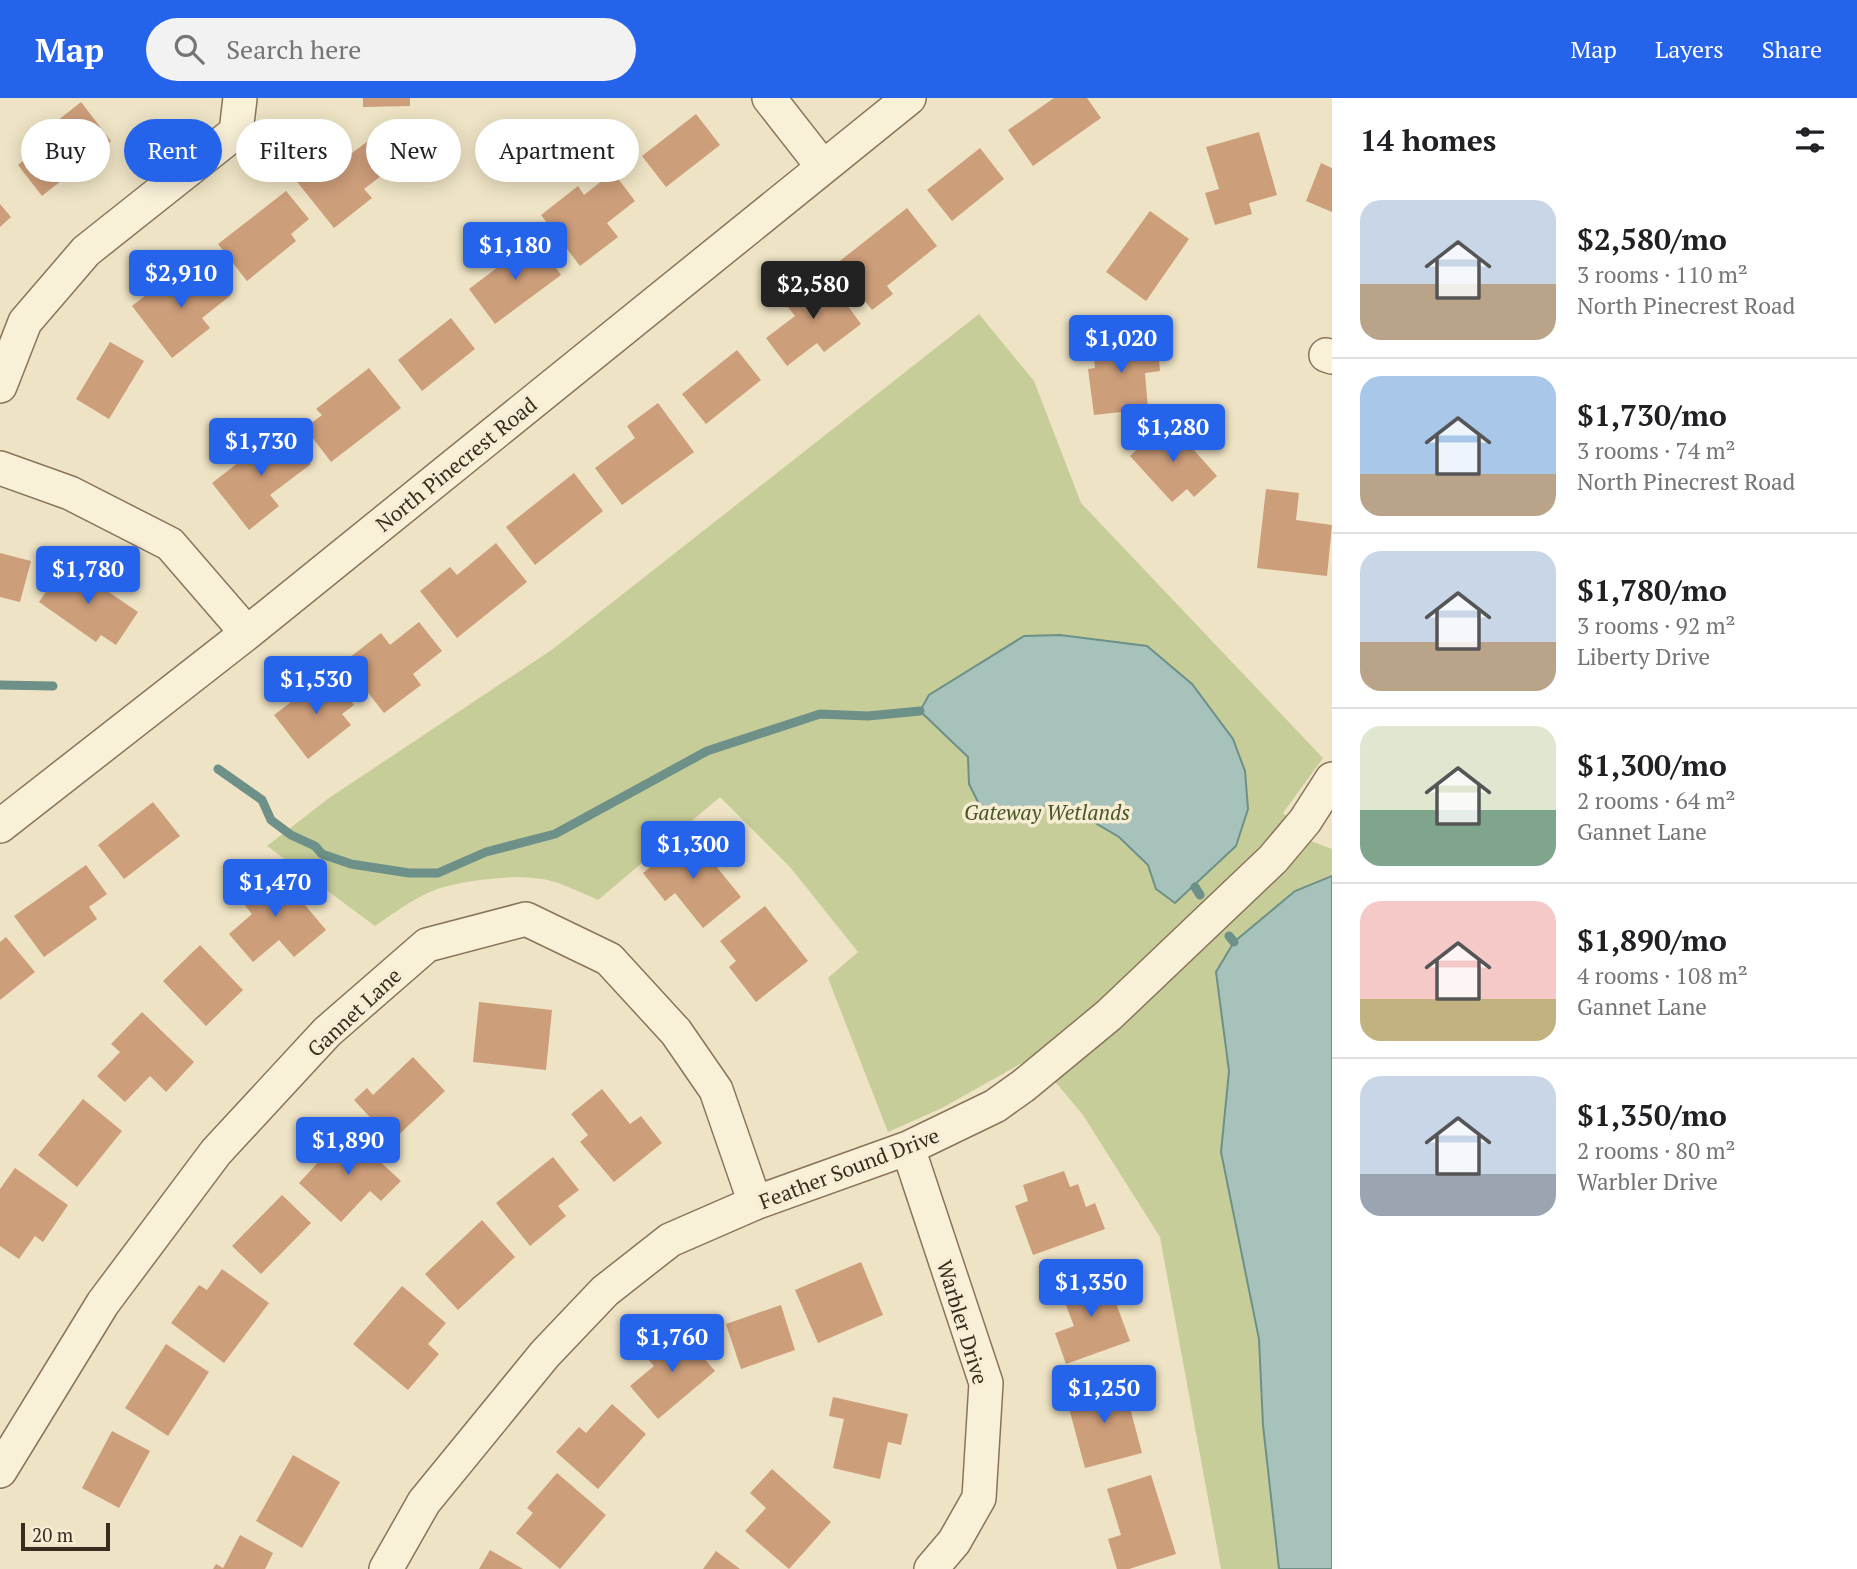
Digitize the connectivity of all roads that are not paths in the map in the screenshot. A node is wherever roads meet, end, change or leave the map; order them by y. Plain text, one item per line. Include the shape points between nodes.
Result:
1 (240, 98) edge
2 (769, 98) edge
3 (909, 98) edge
4 (824, 167) junction
5 (0, 386) edge
6 (0, 468) edge
7 (247, 633) junction
8 (1332, 779) edge
9 (0, 826) edge
10 (908, 1148) junction
11 (755, 1203) junction
12 (0, 1471) edge
13 (386, 1569) edge
14 (931, 1569) edge

1 - 5 street via 236,132 86,251 24,322
2 - 4 street
3 - 4 street, North Pinecrest Road
4 - 7 street, North Pinecrest Road
6 - 7 street via 70,493 170,544
7 - 9 street, North Pinecrest Road
8 - 10 street, Feather Sound Drive via 1273,859 1109,1015 995,1106
10 - 11 street, Feather Sound Drive
10 - 14 street, Warbler Drive via 986,1383 979,1498 954,1542
11 - 12 street, Gannet Lane via 716,1090 676,1032 609,959 526,919 427,945 327,1032 216,1152 103,1303
11 - 13 street, Feather Sound Drive via 670,1240 605,1291 545,1354 424,1502

